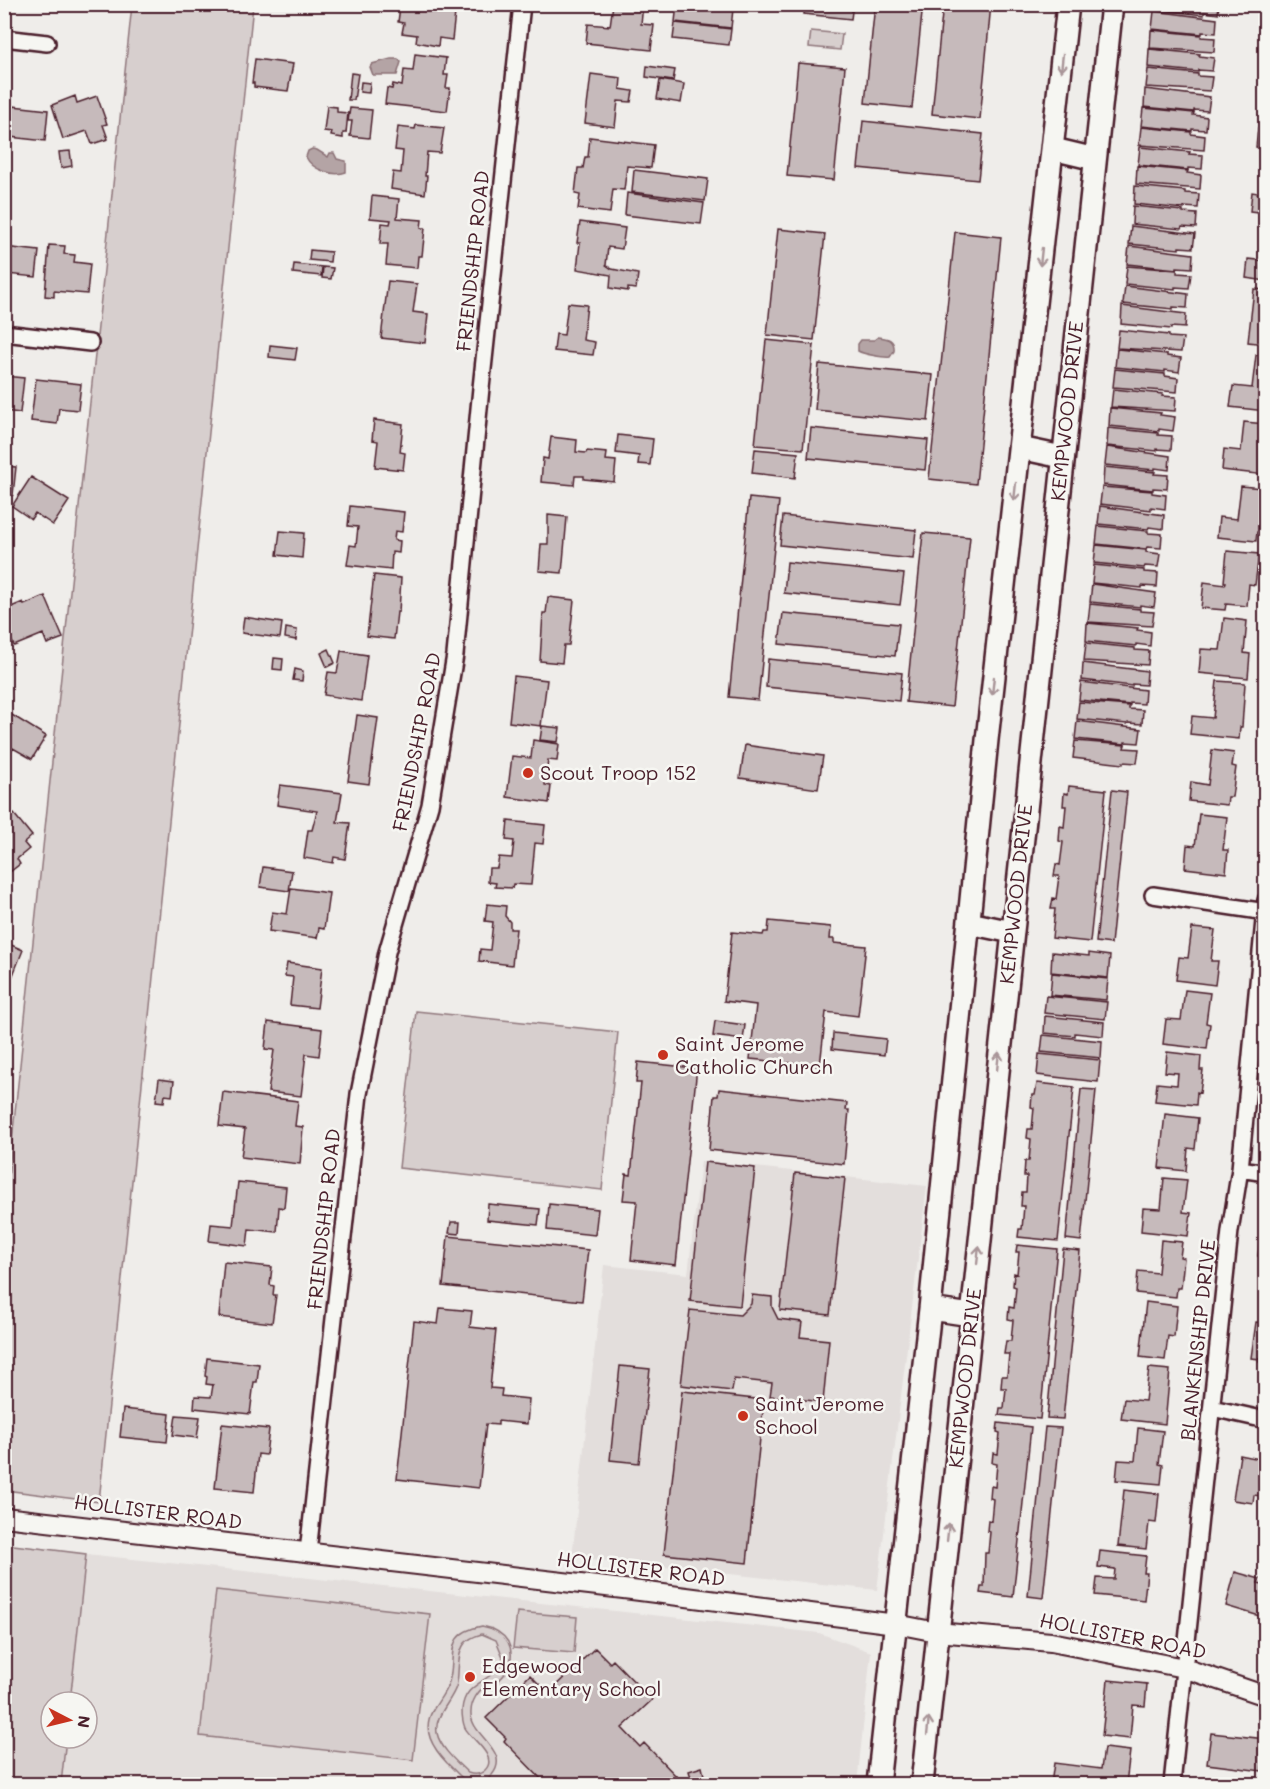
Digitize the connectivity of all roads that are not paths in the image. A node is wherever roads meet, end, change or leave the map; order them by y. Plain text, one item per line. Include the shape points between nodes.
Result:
1 (522, 4) edge
2 (1068, 4) edge
3 (1112, 4) edge
4 (4, 38) edge
5 (47, 43) dead end
6 (1053, 149) junction
7 (1095, 159) junction
8 (4, 333) edge
9 (90, 343) dead end
10 (1020, 448) junction
11 (1062, 457) junction
12 (1153, 895) dead end
13 (1265, 908) edge
14 (969, 923) junction
15 (1012, 932) junction
16 (1240, 1169) junction
17 (1266, 1173) edge
18 (930, 1309) junction
19 (971, 1315) junction
20 (1212, 1408) junction
21 (1266, 1420) edge
22 (4, 1517) edge
23 (308, 1552) junction
24 (896, 1624) junction
25 (937, 1632) junction
26 (1184, 1668) junction
27 (1266, 1696) edge
28 (878, 1785) edge
29 (922, 1785) edge
30 (1172, 1785) edge

1 - 23 street, FRIENDSHIP ROAD via 455,655 430,806 387,952 360,1094
2 -> 6 main road
3 - 7 main road, KEMPWOOD DRIVE
4 - 5 street
6 - 7 main road
6 -> 10 main road
7 - 11 main road, KEMPWOOD DRIVE
8 - 9 street
10 - 11 main road
10 -> 14 main road
11 - 15 main road, KEMPWOOD DRIVE
12 - 13 street
13 - 16 street, BLANKENSHIP DRIVE
14 - 15 main road
14 - 18 main road
19 -> 15 main road, KEMPWOOD DRIVE
16 - 17 street
16 - 20 street, BLANKENSHIP DRIVE
18 - 19 main road
18 - 24 main road
25 -> 19 main road, KEMPWOOD DRIVE
20 - 21 street
20 - 26 street, BLANKENSHIP DRIVE
22 - 23 street, HOLLISTER ROAD
23 - 24 street, HOLLISTER ROAD
24 - 25 street, HOLLISTER ROAD
24 - 28 main road
25 - 26 street, HOLLISTER ROAD via 1052,1642
29 -> 25 main road, KEMPWOOD DRIVE
26 - 27 street, HOLLISTER ROAD
26 - 30 street, BLANKENSHIP DRIVE

